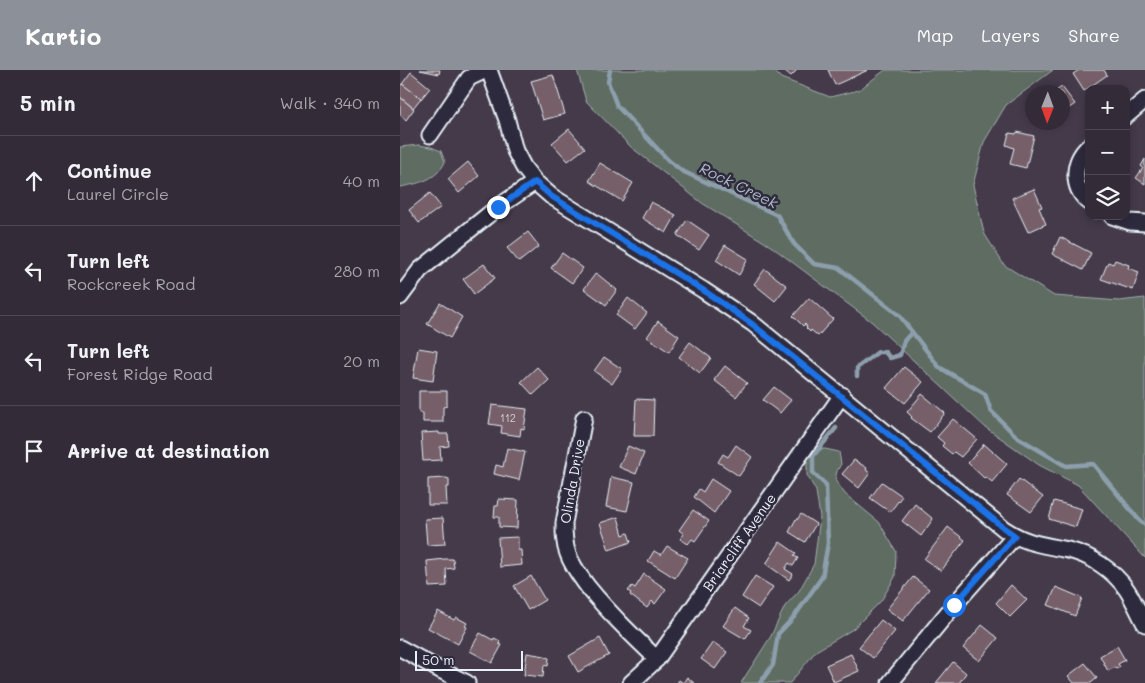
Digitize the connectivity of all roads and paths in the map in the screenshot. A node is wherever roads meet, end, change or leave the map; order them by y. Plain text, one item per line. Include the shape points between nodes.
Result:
1 (488, 70) edge
2 (1145, 100) edge
3 (1130, 113) edge
4 (430, 135) dead end
5 (1085, 151) edge
6 (535, 182) junction
7 (1085, 197) edge
8 (1124, 220) edge
9 (1145, 223) edge
10 (400, 297) edge
11 (842, 395) junction
12 (584, 418) dead end
13 (1015, 536) junction
14 (1145, 624) edge
15 (400, 648) edge
16 (657, 659) junction
17 (467, 683) edge
18 (630, 683) edge
19 (890, 683) edge

1 - 4 street via 470,78
1 - 6 street via 515,151
2 - 3 street
5 - 7 street via 1079,158 1076,177 1079,190
6 - 10 street via 498,207 420,270
6 - 11 street via 551,196 703,290
8 - 9 street
11 - 13 street
11 - 16 street, Briarcliff Avenue
12 - 16 street, Olinda Drive via 564,524 568,556 597,598
13 - 14 street via 1037,545 1070,550 1100,564 1128,590
13 - 19 street
15 - 17 street
16 - 18 street, Briarcliff Avenue

